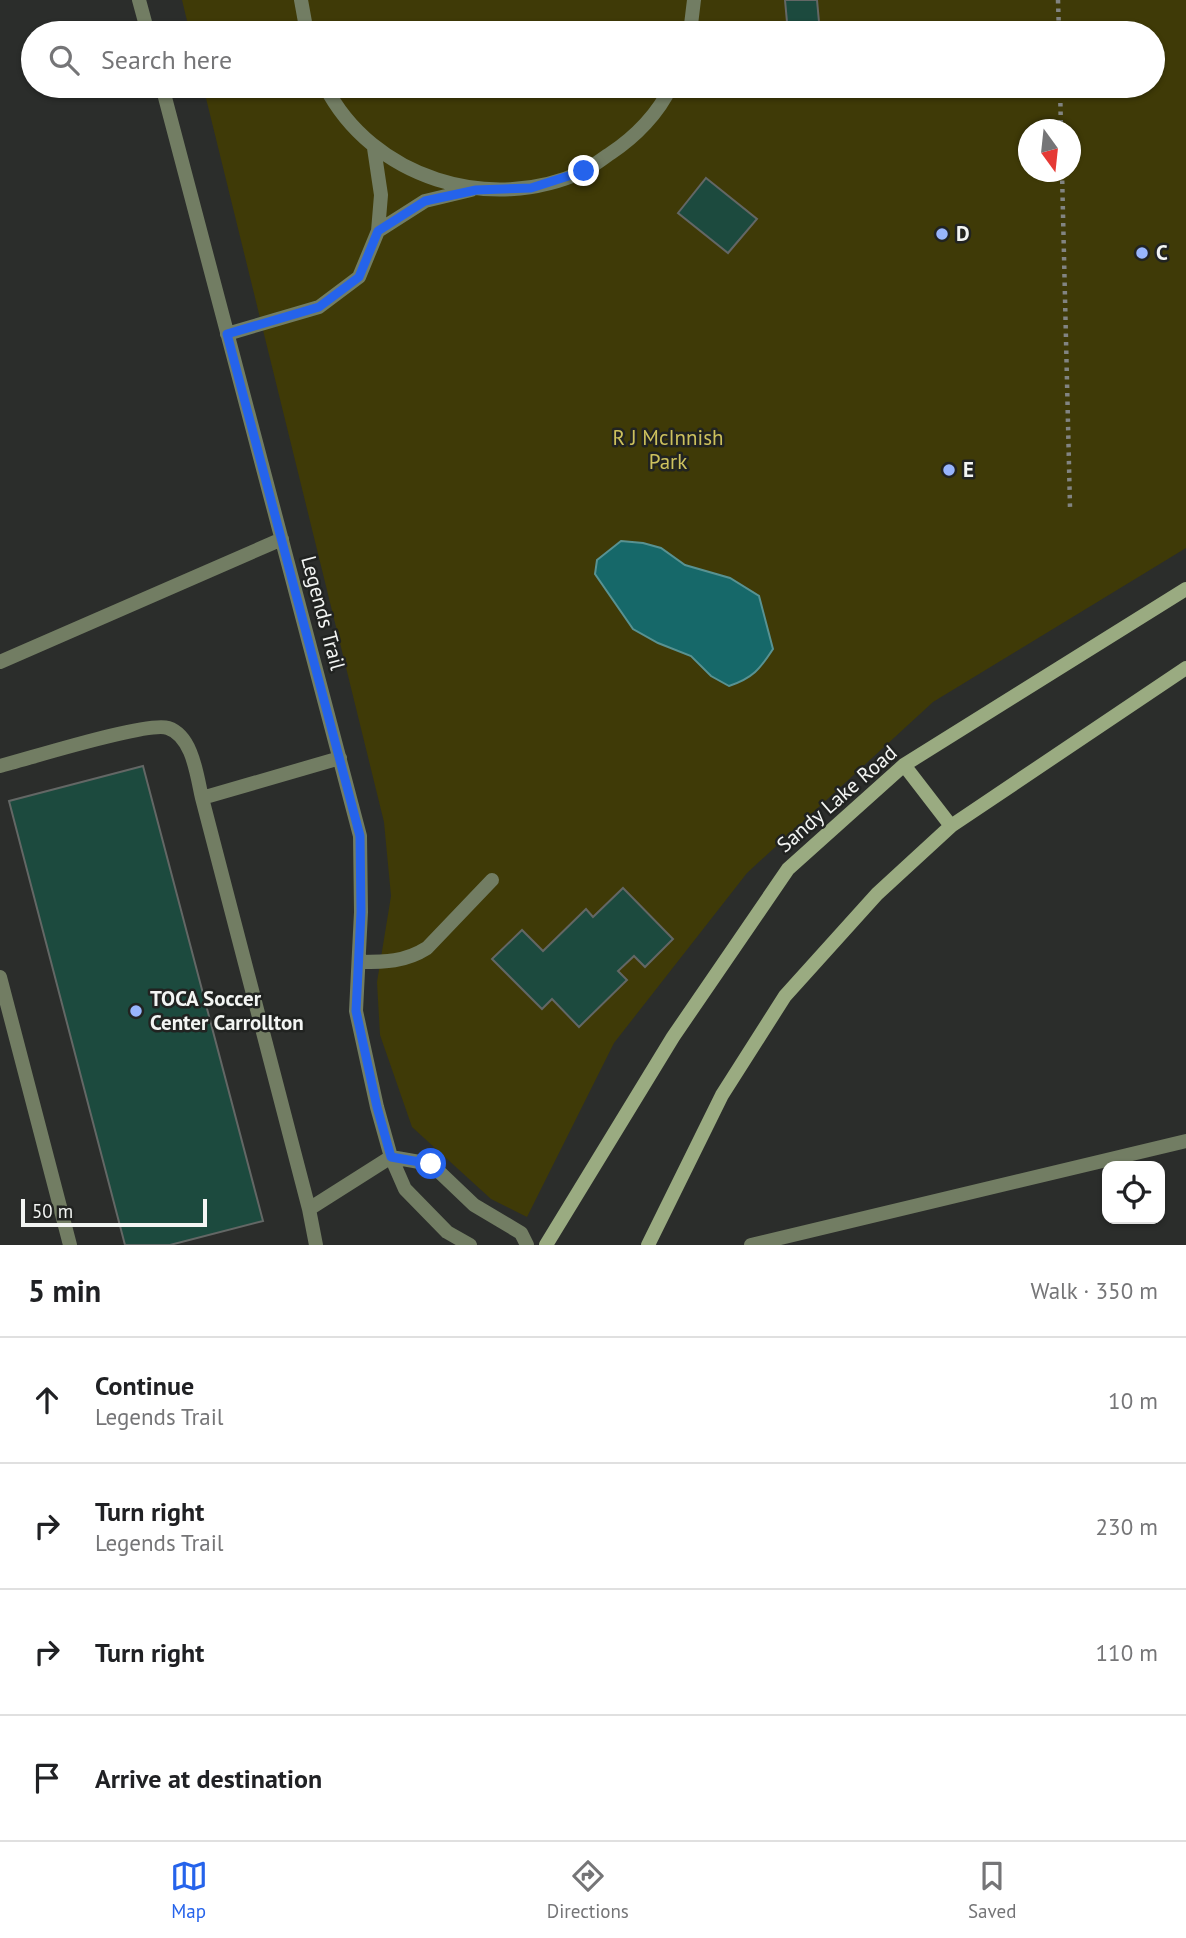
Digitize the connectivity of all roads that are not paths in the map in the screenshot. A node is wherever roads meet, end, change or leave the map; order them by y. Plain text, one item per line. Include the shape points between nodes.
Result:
1 (139, 0) edge
2 (301, 0) edge
3 (694, 0) edge
4 (145, 21) edge
5 (305, 21) edge
6 (691, 21) edge
7 (165, 98) edge
8 (331, 98) edge
9 (665, 98) edge
10 (374, 148) junction
11 (476, 190) junction
12 (378, 231) junction
13 (227, 334) junction
14 (282, 539) junction
15 (1186, 589) edge
16 (0, 662) edge
17 (1186, 668) edge
18 (340, 758) junction
19 (904, 765) junction
20 (0, 766) edge
21 (202, 798) junction
22 (951, 825) junction
23 (492, 880) dead end
24 (359, 962) junction
25 (0, 977) edge
26 (1186, 1141) edge
27 (391, 1157) junction
28 (309, 1209) junction
29 (70, 1245) edge
30 (316, 1245) edge
31 (470, 1245) edge
32 (527, 1245) edge
33 (546, 1245) edge
34 (648, 1245) edge
35 (751, 1245) edge

1 - 4 lane
2 - 5 lane
3 - 6 lane
7 - 13 lane, Legends Trail
8 - 10 lane
9 - 11 lane via 630,140 584,171 531,188
10 - 11 lane via 422,176
10 - 12 lane via 382,195
11 - 12 lane via 425,201
12 - 13 lane via 359,277 319,307
13 - 14 lane, Legends Trail
14 - 16 lane
14 - 18 lane, Legends Trail
15 - 19 main road, Sandy Lake Road
17 - 22 main road
18 - 21 lane
18 - 24 lane, Legends Trail via 360,836
19 - 22 main road
19 - 33 main road, Sandy Lake Road via 788,869 673,1037
20 - 21 lane via 142,728 168,728 189,750
21 - 28 lane
22 - 34 main road via 877,894 785,996 722,1095
23 - 24 lane via 421,953 400,961
24 - 27 lane, Legends Trail via 356,1011
25 - 29 lane
26 - 35 lane
27 - 28 lane
27 - 31 lane, Legends Trail via 405,1189 447,1232
27 - 32 lane via 431,1164 474,1205 521,1233
28 - 30 lane

